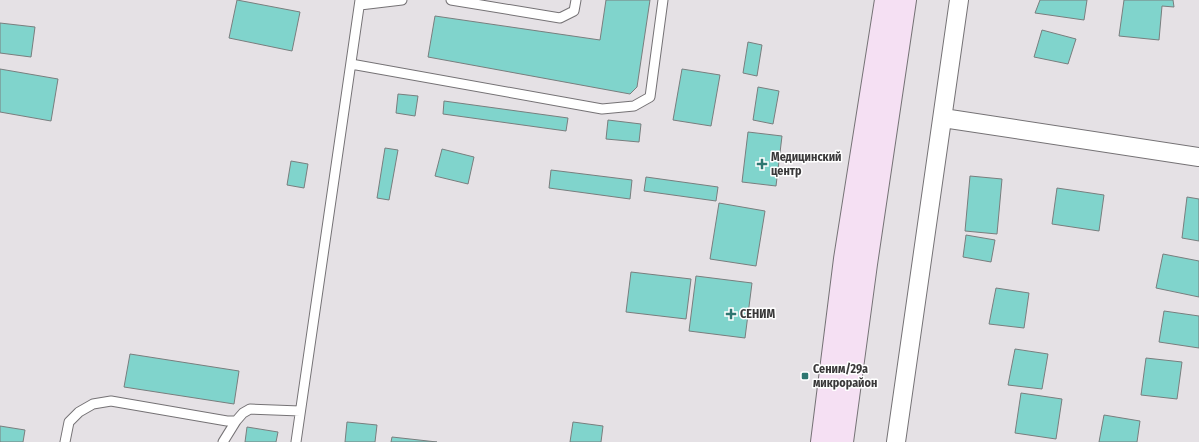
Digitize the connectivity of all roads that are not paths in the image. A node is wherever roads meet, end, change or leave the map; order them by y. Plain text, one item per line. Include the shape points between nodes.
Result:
1 (402, 0) edge
2 (451, 0) edge
3 (576, 0) edge
4 (663, 0) edge
5 (886, 0) edge
6 (905, 0) edge
7 (959, 0) edge
8 (360, 2) edge
9 (351, 64) junction
10 (943, 118) junction
11 (1199, 158) edge
12 (845, 259) junction
13 (866, 264) junction
14 (300, 411) junction
15 (236, 421) junction
16 (65, 442) edge
17 (224, 442) edge
18 (296, 442) edge
19 (822, 442) edge
20 (842, 442) edge
21 (896, 442) edge

1 - 8 lane
2 - 3 lane via 560,18 574,11
4 - 9 lane via 650,97 634,106 602,109
5 - 12 main road
6 - 13 main road
7 - 10 street
8 - 9 lane
9 - 14 lane
10 - 11 street
10 - 21 street
12 - 13 main road
12 - 19 main road
13 - 20 main road
14 - 15 lane via 250,409
14 - 18 lane
15 - 16 lane via 111,401 93,404 79,412 69,422
15 - 17 lane

